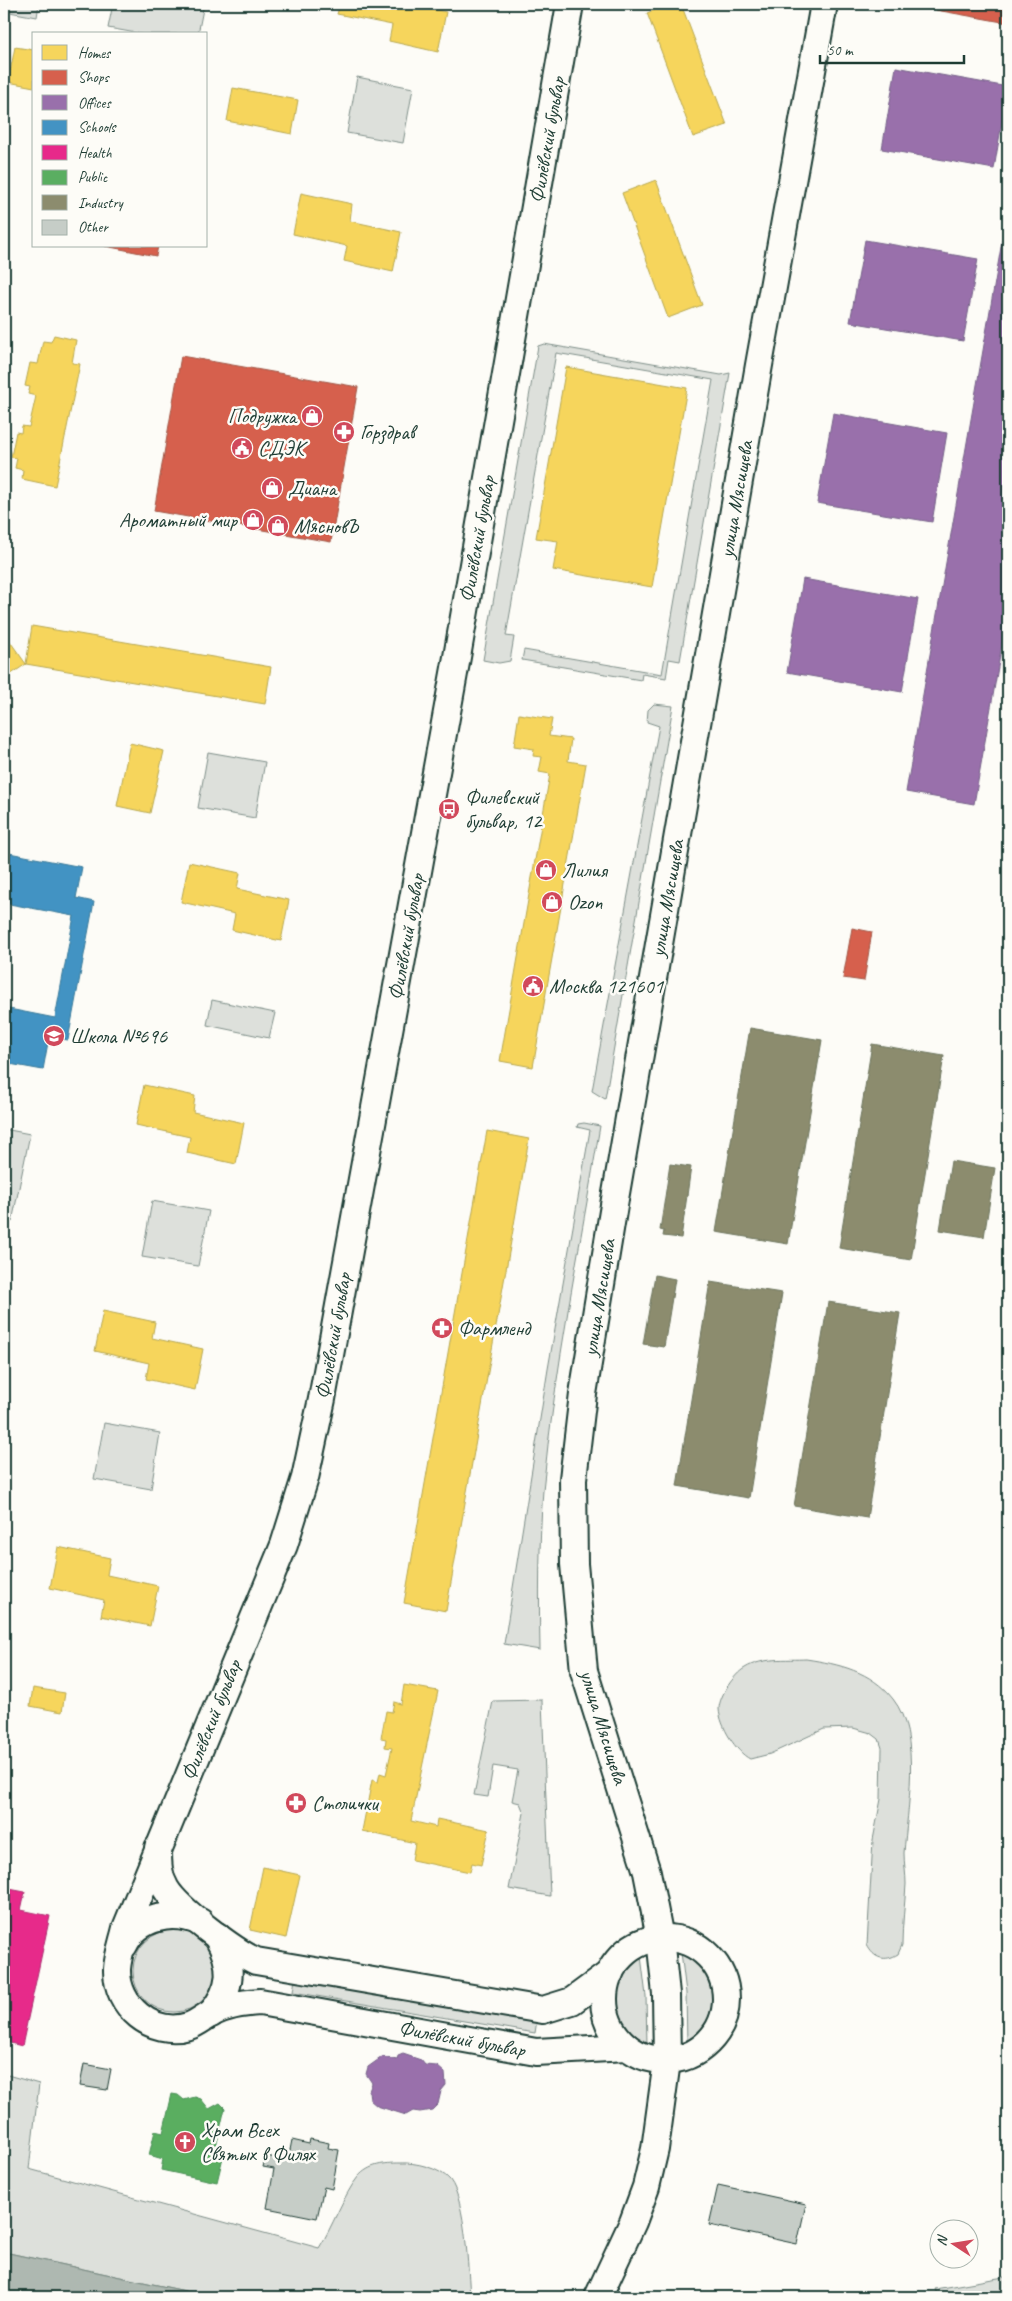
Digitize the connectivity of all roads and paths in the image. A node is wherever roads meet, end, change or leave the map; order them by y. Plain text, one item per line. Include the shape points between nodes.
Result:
1 (570, 4) edge
2 (824, 4) edge
3 (158, 1848) junction
4 (210, 1930) junction
5 (660, 1938) junction
6 (120, 1953) junction
7 (610, 1974) junction
8 (211, 2014) junction
9 (627, 2047) junction
10 (667, 2060) junction
11 (601, 2290) edge

1 - 3 street, Филёвский бульвар via 458,648 305,1478 284,1545
2 - 5 street, улица Мясищева via 615,1199 583,1394 573,1479 574,1564 584,1671 647,1872
3 - 4 street, Филёвский бульвар via 159,1873 166,1890
3 - 6 street, Филёвский бульвар via 126,1928
4 - 6 street, Филёвский бульвар via 190,1918 161,1916 136,1929
4 - 7 street, Филёвский бульвар via 256,1961 542,2010 572,2001
4 - 8 street, Филёвский бульвар via 225,1950 229,1967 222,2000
5 - 7 street via 638,1944 625,1953
5 - 10 street, улица Мясищева via 666,1994
5 - 10 street via 684,1940 698,1946 713,1960 722,1976 726,1994 722,2022 706,2045 681,2058
6 - 8 street, Филёвский бульвар via 118,1983 129,2007 138,2016 156,2025 175,2028 194,2024
7 - 9 street via 604,1995 605,2011 613,2031
8 - 9 street, Филёвский бульвар via 240,2003 260,2002 536,2052
9 - 10 street via 653,2059
10 - 11 street, улица Мясищева via 655,2149 646,2186

